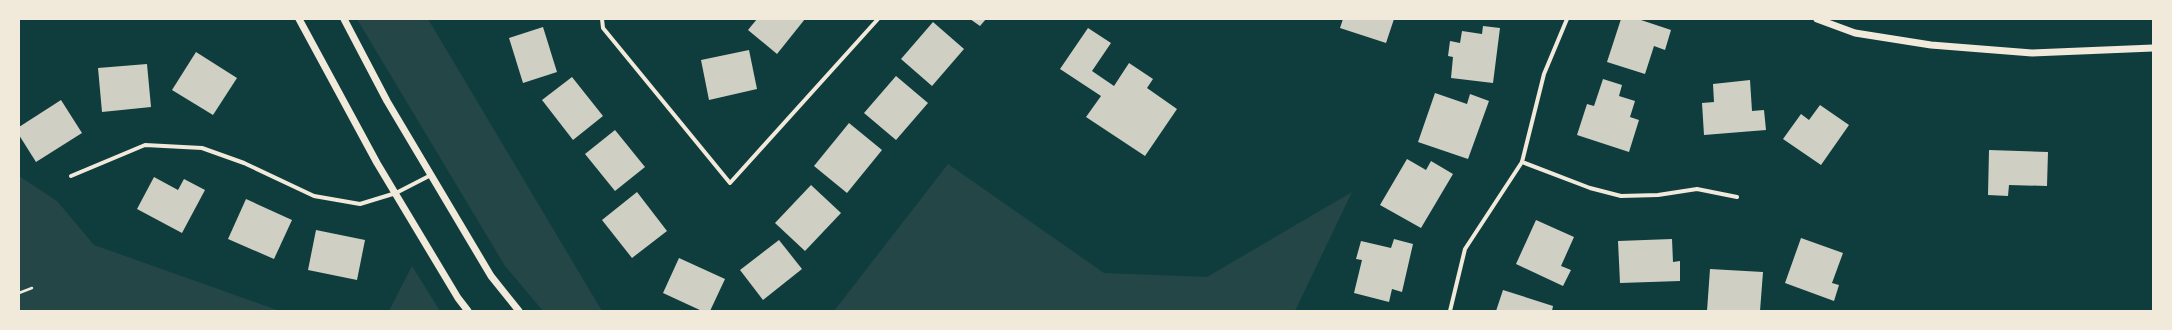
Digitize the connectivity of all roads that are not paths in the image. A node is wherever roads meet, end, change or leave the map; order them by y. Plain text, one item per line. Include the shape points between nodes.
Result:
1 (299, 19) edge
2 (344, 19) edge
3 (602, 19) edge
4 (878, 19) edge
5 (1567, 19) edge
6 (1817, 19) edge
7 (2153, 48) edge
8 (1522, 162) junction
9 (431, 175) junction
10 (71, 176) dead end
11 (396, 193) junction
12 (1737, 197) dead end
13 (468, 311) edge
14 (519, 311) edge
15 (1450, 311) edge

1 - 11 street
2 - 9 street via 387,101
3 - 4 street via 603,28 730,183
5 - 8 street via 1544,74
6 - 7 street via 1855,33 1931,45 2032,53
8 - 12 street via 1590,188 1620,196 1658,195 1697,189
8 - 15 street via 1465,249
9 - 11 street
9 - 14 street via 491,276
10 - 11 street via 145,145 202,148 314,196 360,204
11 - 13 street

